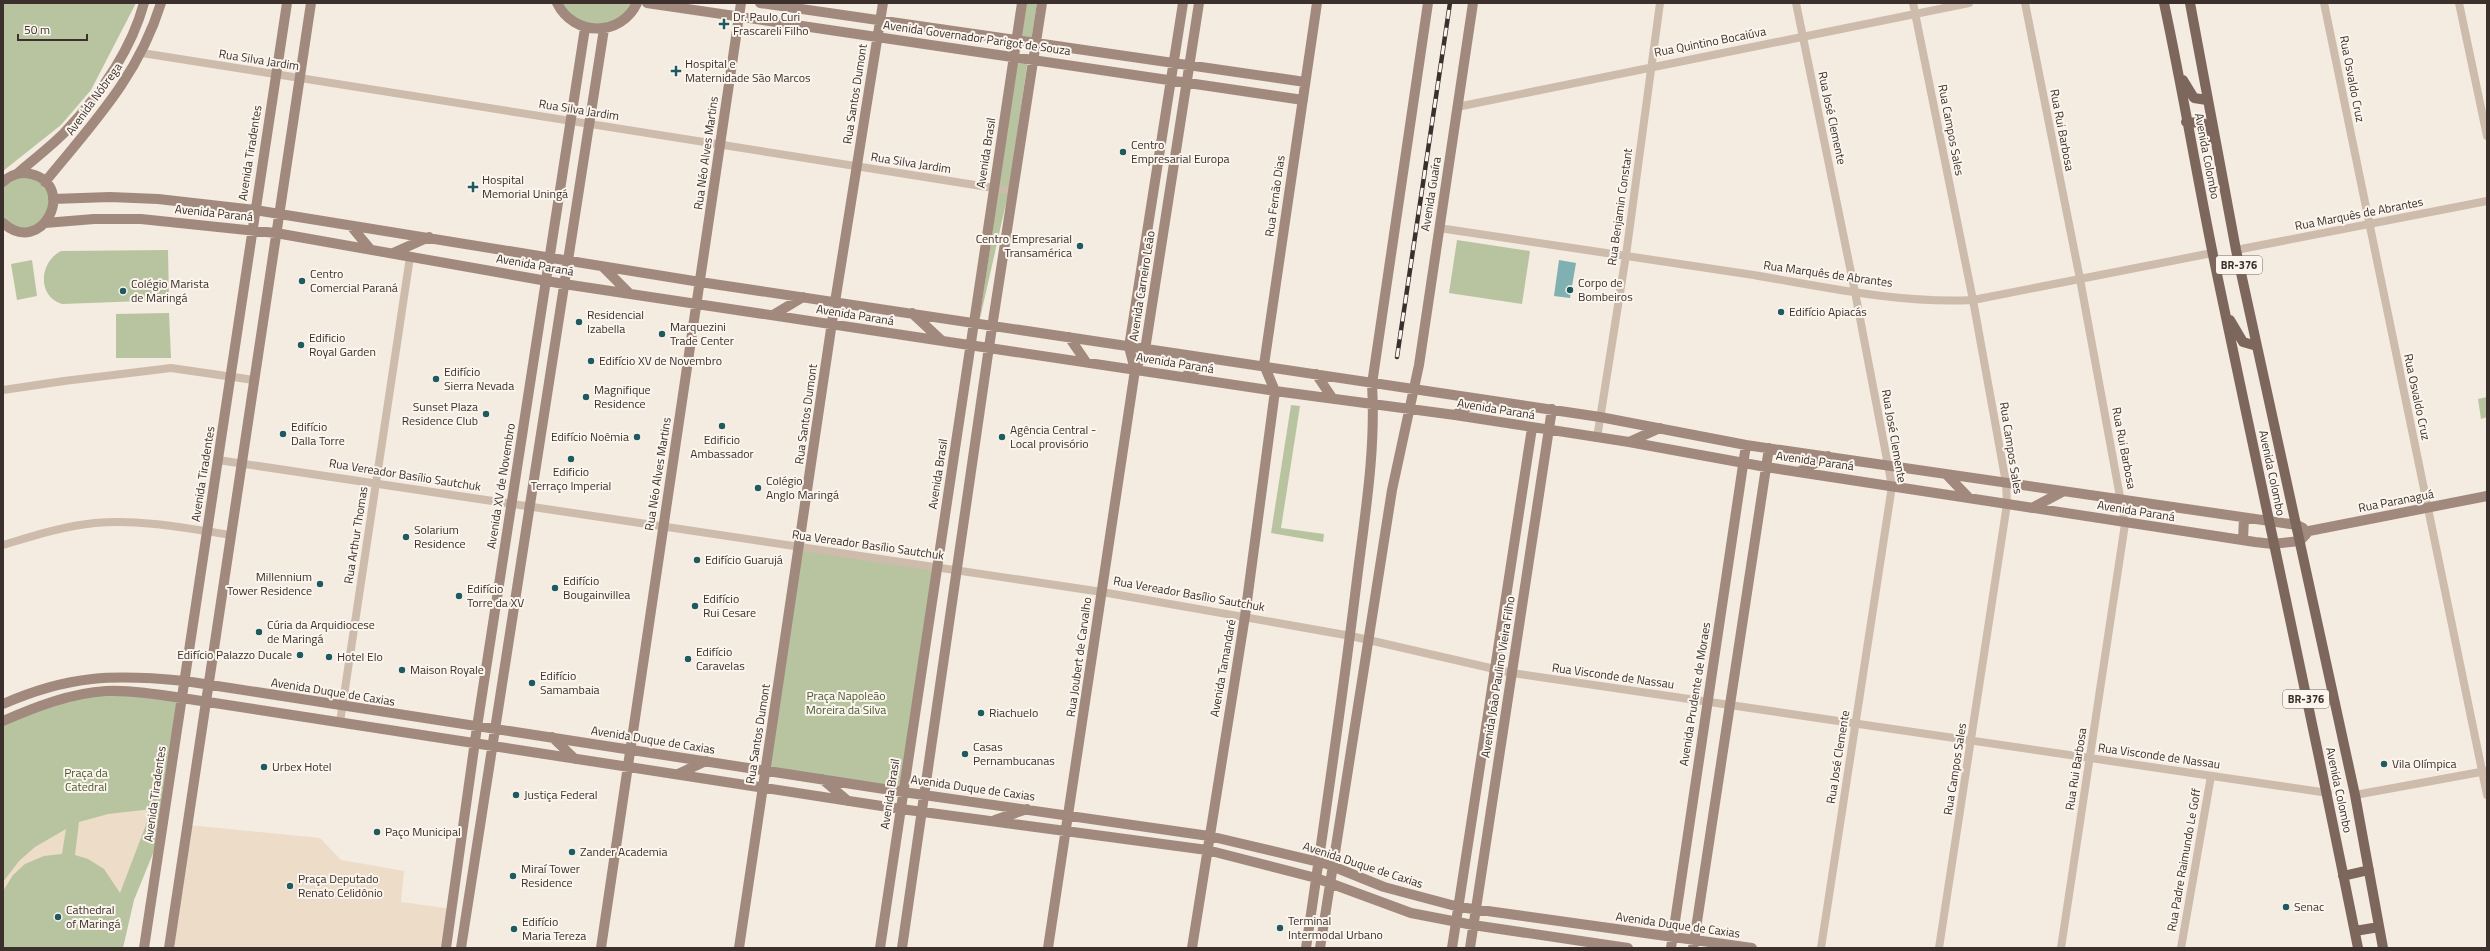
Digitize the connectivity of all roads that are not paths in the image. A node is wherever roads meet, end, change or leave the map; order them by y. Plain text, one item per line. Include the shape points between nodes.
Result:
1 (144, 3) edge
2 (161, 3) edge
3 (286, 3) edge
4 (311, 3) edge
5 (557, 3) edge
6 (637, 3) edge
7 (647, 3) edge
8 (741, 3) edge
9 (760, 3) edge
10 (883, 3) edge
11 (1022, 3) edge
12 (1042, 3) edge
13 (1183, 3) edge
14 (1199, 3) edge
15 (1317, 3) edge
16 (1428, 3) edge
17 (1473, 3) edge
18 (1660, 3) edge
19 (1796, 3) edge
20 (1913, 3) edge
21 (1969, 3) edge
22 (2025, 3) edge
23 (2164, 3) edge
24 (2190, 3) edge
25 (2324, 3) edge
26 (2459, 3) edge
27 (1915, 13) junction
28 (739, 17) junction
29 (880, 20) junction
30 (585, 28) junction
31 (604, 29) junction
32 (1803, 36) junction
33 (877, 37) junction
34 (1016, 40) junction
35 (1035, 43) junction
36 (142, 53) junction
37 (1014, 57) junction
38 (1032, 60) junction
39 (1173, 63) junction
40 (1189, 65) junction
41 (1652, 66) junction
42 (2178, 68) junction
43 (276, 74) junction
44 (300, 78) junction
45 (1171, 81) junction
46 (1305, 82) junction
47 (1187, 83) junction
48 (1303, 100) junction
49 (2207, 100) junction
50 (1457, 107) junction
51 (571, 121) junction
52 (2186, 122) junction
53 (589, 124) junction
54 (2487, 136) edge
55 (720, 145) junction
56 (2220, 165) junction
57 (857, 166) junction
58 (18, 173) junction
59 (3, 182) edge
60 (45, 182) junction
61 (994, 188) junction
62 (1013, 191) junction
63 (53, 199) junction
64 (2487, 201) edge
65 (255, 210) junction
66 (279, 214) junction
67 (3, 223) edge
68 (46, 223) junction
69 (2369, 225) junction
70 (351, 226) junction
71 (1439, 228) junction
72 (252, 230) junction
73 (276, 233) junction
74 (429, 237) junction
75 (370, 250) junction
76 (2236, 250) junction
77 (393, 253) junction
78 (2212, 253) junction
79 (1626, 255) junction
80 (410, 257) junction
81 (550, 258) junction
82 (568, 261) junction
83 (603, 267) junction
84 (2080, 279) junction
85 (547, 281) junction
86 (700, 282) junction
87 (564, 284) junction
88 (1855, 292) junction
89 (628, 294) junction
90 (803, 297) junction
91 (1973, 300) junction
92 (835, 302) junction
93 (697, 304) junction
94 (2224, 306) junction
95 (912, 314) junction
96 (773, 315) junction
97 (974, 322) junction
98 (832, 325) junction
99 (992, 325) junction
100 (1069, 337) junction
101 (941, 340) junction
102 (970, 344) junction
103 (2257, 346) junction
104 (989, 347) junction
105 (1129, 347) junction
106 (1145, 350) junction
107 (1213, 359) junction
108 (1086, 362) junction
109 (1264, 366) junction
110 (1135, 370) junction
111 (1316, 374) junction
112 (230, 377) junction
113 (1184, 377) junction
114 (254, 380) junction
115 (1372, 384) junction
116 (3, 390) edge
117 (1415, 390) junction
118 (1275, 391) junction
119 (1333, 399) junction
120 (1479, 400) junction
121 (1373, 404) junction
122 (1409, 409) junction
123 (1552, 409) junction
124 (1455, 415) junction
125 (1600, 417) junction
126 (1532, 428) junction
127 (1660, 428) junction
128 (1549, 430) junction
129 (1597, 438) junction
130 (1629, 442) junction
131 (1746, 445) junction
132 (1769, 448) junction
133 (1828, 456) junction
134 (218, 460) junction
135 (242, 463) junction
136 (1743, 463) junction
137 (1888, 466) junction
138 (1766, 467) junction
139 (1800, 472) junction
140 (1947, 475) junction
141 (376, 483) junction
142 (2006, 484) junction
143 (1892, 486) junction
144 (2062, 492) junction
145 (2487, 496) edge
146 (1969, 498) junction
147 (2122, 500) junction
148 (511, 504) junction
149 (2007, 504) junction
150 (528, 506) junction
151 (2032, 508) junction
152 (2428, 509) junction
153 (2244, 518) junction
154 (2270, 522) junction
155 (2124, 524) junction
156 (2297, 525) junction
157 (663, 526) junction
158 (207, 531) junction
159 (2309, 531) junction
160 (231, 535) junction
161 (2243, 540) junction
162 (2300, 540) junction
163 (2273, 544) junction
164 (3, 545) edge
165 (799, 547) junction
166 (937, 566) junction
167 (958, 570) junction
168 (1102, 592) junction
169 (1245, 616) junction
170 (1351, 636) junction
171 (1368, 639) junction
172 (1495, 670) junction
173 (1512, 673) junction
174 (107, 676) junction
175 (185, 681) junction
176 (209, 685) junction
177 (266, 695) junction
178 (73, 697) junction
179 (182, 698) junction
180 (207, 702) junction
181 (1708, 702) junction
182 (3, 704) edge
183 (1730, 705) junction
184 (342, 707) junction
185 (3, 708) edge
186 (24, 712) junction
187 (291, 715) junction
188 (3, 721) edge
189 (441, 721) junction
190 (340, 722) junction
191 (1855, 724) junction
192 (478, 727) junction
193 (494, 729) junction
194 (408, 733) junction
195 (552, 737) junction
196 (1971, 741) junction
197 (475, 744) junction
198 (492, 746) junction
199 (630, 749) junction
200 (2089, 758) junction
201 (575, 759) junction
202 (706, 761) junction
203 (628, 766) junction
204 (765, 771) junction
205 (2484, 771) edge
206 (678, 774) junction
207 (2211, 776) junction
208 (822, 779) junction
209 (762, 787) junction
210 (903, 792) junction
211 (2328, 793) junction
212 (925, 795) junction
213 (2355, 795) junction
214 (2487, 795) edge
215 (848, 801) junction
216 (900, 809) junction
217 (1028, 809) junction
218 (923, 813) junction
219 (1069, 814) junction
220 (993, 821) junction
221 (1124, 823) junction
222 (1066, 832) junction
223 (1209, 836) junction
224 (1154, 842) junction
225 (1207, 850) junction
226 (1287, 854) junction
227 (1318, 862) junction
228 (1262, 863) junction
229 (1332, 866) junction
230 (2369, 870) junction
231 (2343, 876) junction
232 (1316, 878) junction
233 (1330, 883) junction
234 (1384, 887) junction
235 (1458, 907) junction
236 (1476, 910) junction
237 (1411, 913) junction
238 (1456, 922) junction
239 (1474, 925) junction
240 (2378, 927) junction
241 (2355, 931) junction
242 (1672, 937) junction
243 (1693, 944) edge
244 (144, 948) edge
245 (169, 948) edge
246 (446, 948) edge
247 (461, 948) edge
248 (601, 948) edge
249 (739, 948) edge
250 (880, 948) edge
251 (902, 948) edge
252 (1048, 948) edge
253 (1192, 948) edge
254 (1306, 948) edge
255 (1320, 948) edge
256 (1452, 948) edge
257 (1470, 948) edge
258 (1628, 948) edge
259 (1671, 948) edge
260 (1752, 948) edge
261 (1820, 948) edge
262 (1939, 948) edge
263 (2061, 948) edge
264 (2181, 948) edge
265 (2358, 948) edge
266 (2383, 948) edge

1 - 58 main road, Avenida Nóbrega via 141,16 105,84 64,133
2 - 36 main road, Avenida Nóbrega
3 - 43 main road, Avenida Tiradentes
4 - 44 main road
5 - 30 main road via 567,18
6 - 31 main road via 625,20
7 - 28 main road, Avenida Governador Parigot de Souza
8 - 28 main road, Rua Néo Alves Martins
9 - 29 main road, Avenida Governador Parigot de Souza
10 - 29 main road, Rua Santos Dumont
11 - 34 main road, Avenida Brasil
12 - 35 main road
13 - 39 main road, Avenida Carneiro Leão
14 - 40 main road, Avenida Carneiro Leão
15 - 46 main road, Rua Fernão Dias
16 - 115 main road
17 - 50 main road, Avenida Guaíra
18 - 41 street, Rua Benjamin Constant
19 - 32 street, Rua José Clemente
20 - 27 street, Rua Campos Sales
21 - 27 street, Rua Quintino Bocaiúva
22 - 84 street, Rua Rui Barbosa
23 - 42 main road, Avenida Colombo / BR-376
24 - 49 main road, Avenida Colombo / BR-376
25 - 69 street, Rua Osvaldo Cruz
26 - 54 street
27 - 32 street, Rua Quintino Bocaiúva
27 - 91 street, Rua Campos Sales
28 - 33 main road, Avenida Governador Parigot de Souza
28 - 55 main road, Rua Néo Alves Martins
29 - 33 main road, Rua Santos Dumont
29 - 34 main road, Avenida Governador Parigot de Souza
30 - 31 main road
30 - 51 main road, Avenida XV de Novembro
31 - 53 main road
32 - 41 street, Rua Quintino Bocaiúva
32 - 88 street, Rua José Clemente
33 - 37 main road, Avenida Governador Parigot de Souza
33 - 57 main road, Rua Santos Dumont
34 - 35 main road, Avenida Governador Parigot de Souza
34 - 37 main road, Avenida Brasil
35 - 38 main road
35 - 39 main road, Avenida Governador Parigot de Souza
36 - 43 street, Rua Silva Jardim
36 - 60 main road, Avenida Nóbrega via 109,105
37 - 38 main road, Avenida Governador Parigot de Souza
37 - 61 main road, Avenida Brasil
38 - 45 main road, Avenida Governador Parigot de Souza
38 - 62 main road
39 - 40 main road, Avenida Governador Parigot de Souza
39 - 45 main road, Avenida Carneiro Leão
40 - 46 main road, Avenida Governador Parigot de Souza
40 - 47 main road, Avenida Carneiro Leão
41 - 50 street, Rua Quintino Bocaiúva
41 - 79 street, Rua Benjamin Constant
42 - 49 main road via 2189,93 2194,98
42 - 52 main road, Avenida Colombo / BR-376
43 - 44 street, Rua Silva Jardim
43 - 65 main road, Avenida Tiradentes
44 - 51 street, Rua Silva Jardim
44 - 66 main road
45 - 47 main road, Avenida Governador Parigot de Souza
45 - 105 main road, Avenida Carneiro Leão
46 - 48 main road, Rua Fernão Dias
47 - 48 main road, Avenida Governador Parigot de Souza
47 - 106 main road, Avenida Carneiro Leão
48 - 109 main road, Rua Fernão Dias
49 - 56 main road, Avenida Colombo / BR-376
50 - 71 main road, Avenida Guaíra
51 - 53 street, Rua Silva Jardim
51 - 81 main road, Avenida XV de Novembro
52 - 56 main road via 2203,123 2208,129
52 - 78 main road, Avenida Colombo / BR-376
53 - 55 street, Rua Silva Jardim
53 - 82 main road
55 - 57 street, Rua Silva Jardim
55 - 86 main road, Rua Néo Alves Martins
56 - 76 main road, Avenida Colombo / BR-376
57 - 61 street, Rua Silva Jardim
57 - 92 main road, Rua Santos Dumont
58 - 59 main road, Avenida Nóbrega
58 - 60 main road via 36,175
60 - 63 main road
61 - 62 street, Rua Silva Jardim
61 - 97 main road, Avenida Brasil
62 - 99 main road
63 - 65 main road, Avenida Paraná via 150,199
63 - 68 main road via 53,209
64 - 69 street, Rua Marquês de Abrantes
65 - 66 main road, Avenida Paraná
65 - 72 main road, Avenida Tiradentes
66 - 70 main road, Avenida Paraná
66 - 73 main road
67 - 68 main road via 24,232 32,231
68 - 72 main road, Avenida Paraná via 141,219
69 - 76 street, Rua Marquês de Abrantes
69 - 152 street, Rua Osvaldo Cruz
70 - 74 main road, Avenida Paraná
70 - 75 main road
71 - 79 street, Rua Marquês de Abrantes
71 - 117 main road, Avenida Guaíra
72 - 73 main road, Avenida Paraná
72 - 112 main road, Avenida Tiradentes
73 - 75 main road, Avenida Paraná
73 - 114 main road
74 - 77 main road
74 - 81 main road, Avenida Paraná
75 - 77 main road, Avenida Paraná
76 - 103 main road, Avenida Colombo / BR-376
77 - 80 main road, Avenida Paraná
78 - 84 street, Rua Marquês de Abrantes
78 - 94 main road, Avenida Colombo / BR-376
79 - 88 street, Rua Marquês de Abrantes
79 - 125 street, Rua Benjamin Constant
80 - 85 main road, Avenida Paraná
80 - 141 street, Rua Arthur Thomas
81 - 82 main road, Avenida Paraná
81 - 85 main road, Avenida XV de Novembro
82 - 83 main road, Avenida Paraná
82 - 87 main road
83 - 86 main road, Avenida Paraná
83 - 89 main road
84 - 91 street, Rua Marquês de Abrantes
84 - 147 street, Rua Rui Barbosa
85 - 87 main road, Avenida Paraná
85 - 148 main road, Avenida XV de Novembro
86 - 90 main road, Avenida Paraná
86 - 93 main road, Rua Néo Alves Martins
87 - 89 main road, Avenida Paraná
87 - 150 main road
88 - 91 street, Rua Marquês de Abrantes via 1947,302
88 - 137 street, Rua José Clemente
89 - 93 main road, Avenida Paraná
90 - 92 main road, Avenida Paraná
90 - 96 main road
91 - 142 street, Rua Campos Sales
92 - 95 main road, Avenida Paraná
92 - 98 main road, Rua Santos Dumont
93 - 96 main road, Avenida Paraná
93 - 157 main road, Rua Néo Alves Martins
94 - 103 main road via 2243,342
94 - 154 main road, Avenida Colombo / BR-376
95 - 97 main road, Avenida Paraná
95 - 101 main road
96 - 98 main road, Avenida Paraná
97 - 99 main road, Avenida Paraná
97 - 102 main road, Avenida Brasil
98 - 101 main road, Avenida Paraná
98 - 165 main road, Rua Santos Dumont
99 - 100 main road, Avenida Paraná
99 - 104 main road
100 - 105 main road, Avenida Paraná
100 - 108 main road
101 - 102 main road, Avenida Paraná
102 - 104 main road, Avenida Paraná
102 - 166 main road, Avenida Brasil
103 - 156 main road, Avenida Colombo / BR-376
104 - 108 main road, Avenida Paraná
104 - 167 main road
105 - 106 main road, Avenida Paraná
105 - 110 main road, Avenida Carneiro Leão
106 - 107 main road, Avenida Paraná
106 - 110 main road, Avenida Carneiro Leão
107 - 109 main road, Avenida Paraná
107 - 113 main road
108 - 110 main road, Avenida Paraná
109 - 111 main road, Avenida Paraná
109 - 118 main road
110 - 113 main road, Avenida Paraná
110 - 168 main road, Rua Joubert de Carvalho
111 - 115 main road, Avenida Paraná
111 - 119 main road
112 - 114 street
112 - 116 street via 171,368
112 - 134 main road, Avenida Tiradentes
113 - 118 main road, Avenida Paraná
114 - 135 main road
115 - 117 main road, Avenida Paraná
115 - 121 main road
117 - 120 main road, Avenida Paraná
117 - 122 main road, Avenida Guaíra
118 - 119 main road, Avenida Paraná
118 - 169 main road, Avenida Tamandaré
119 - 121 main road, Avenida Paraná
120 - 123 main road, Avenida Paraná
120 - 124 main road
121 - 122 main road, Avenida Paraná
121 - 170 main road via 1374,436
122 - 124 main road, Avenida Paraná
122 - 171 main road, Avenida Guaíra via 1392,490
123 - 125 main road, Avenida Paraná
123 - 128 main road, Avenida João Paulino Vieira Filho
124 - 126 main road, Avenida Paraná
125 - 127 main road, Avenida Paraná
125 - 129 street, Rua Benjamin Constant
126 - 128 main road, Avenida Paraná
126 - 172 main road, Avenida João Paulino Vieira Filho
127 - 130 main road
127 - 131 main road, Avenida Paraná
128 - 129 main road, Avenida Paraná
128 - 173 main road, Avenida João Paulino Vieira Filho
129 - 130 main road, Avenida Paraná
130 - 136 main road, Avenida Paraná
131 - 132 main road, Avenida Paraná
131 - 136 main road, Avenida Prudente de Moraes
132 - 133 main road, Avenida Paraná
132 - 138 main road
133 - 137 main road, Avenida Paraná
133 - 139 main road
134 - 135 street, Rua Vereador Basílio Sautchuk
134 - 158 main road, Avenida Tiradentes
135 - 141 street, Rua Vereador Basílio Sautchuk
135 - 160 main road
136 - 138 main road, Avenida Paraná
136 - 181 main road, Avenida Prudente de Moraes
137 - 140 main road, Avenida Paraná
137 - 143 street, Rua José Clemente
138 - 139 main road, Avenida Paraná
138 - 183 main road
139 - 143 main road, Avenida Paraná
140 - 142 main road, Avenida Paraná
140 - 146 main road
141 - 148 street, Rua Vereador Basílio Sautchuk
141 - 184 street, Rua Arthur Thomas
142 - 144 main road, Avenida Paraná
142 - 149 street, Rua Campos Sales
143 - 146 main road, Avenida Paraná
143 - 191 street, Rua José Clemente
144 - 147 main road, Avenida Paraná
144 - 151 main road
145 - 152 main road, Rua Paranaguá
146 - 149 main road, Avenida Paraná
147 - 153 main road, Avenida Paraná
147 - 155 street, Rua Rui Barbosa
148 - 150 street, Rua Vereador Basílio Sautchuk
148 - 192 main road, Avenida XV de Novembro
149 - 151 main road, Avenida Paraná
149 - 196 street, Rua Campos Sales
150 - 157 street, Rua Vereador Basílio Sautchuk
150 - 193 main road
151 - 155 main road, Avenida Paraná
152 - 159 main road, Rua Paranaguá
152 - 205 street, Rua Osvaldo Cruz
153 - 154 main road, Avenida Paraná
153 - 161 main road
154 - 156 main road, Avenida Paraná
154 - 163 main road, Avenida Colombo / BR-376
155 - 161 main road, Avenida Paraná
155 - 200 street, Rua Rui Barbosa
156 - 159 main road
156 - 162 main road, Avenida Colombo / BR-376
157 - 165 street, Rua Vereador Basílio Sautchuk
157 - 199 main road, Rua Néo Alves Martins
158 - 160 street
158 - 164 street via 140,522 94,523
158 - 175 main road, Avenida Tiradentes
159 - 162 main road
160 - 176 main road
161 - 163 main road, Avenida Paraná
162 - 163 main road, Avenida Paraná
162 - 213 main road, Avenida Colombo / BR-376
163 - 211 main road, Avenida Colombo / BR-376
165 - 166 street, Rua Vereador Basílio Sautchuk
165 - 204 main road, Rua Santos Dumont
166 - 167 street, Rua Vereador Basílio Sautchuk
166 - 210 main road, Avenida Brasil
167 - 168 street, Rua Vereador Basílio Sautchuk
167 - 212 main road
168 - 169 street, Rua Vereador Basílio Sautchuk
168 - 219 main road, Rua Joubert de Carvalho
169 - 170 street, Rua Vereador Basílio Sautchuk
169 - 223 main road, Avenida Tamandaré
170 - 171 street, Rua Vereador Basílio Sautchuk
170 - 227 main road
171 - 172 street, Rua Vereador Basílio Sautchuk
171 - 229 main road, Avenida Guaíra
172 - 173 street, Rua Vereador Basílio Sautchuk
172 - 235 main road, Avenida João Paulino Vieira Filho
173 - 181 street, Rua Visconde de Nassau
173 - 236 main road, Avenida João Paulino Vieira Filho
174 - 175 main road, Avenida Duque de Caxias
174 - 178 main road
174 - 182 main road, Avenida Duque de Caxias via 55,685
175 - 176 main road, Avenida Duque de Caxias
175 - 179 main road, Avenida Tiradentes
176 - 177 main road, Avenida Duque de Caxias
176 - 180 main road
177 - 184 main road, Avenida Duque de Caxias
177 - 187 main road
178 - 179 main road via 105,691
178 - 186 main road
179 - 180 main road
179 - 244 main road, Avenida Tiradentes
180 - 187 main road
180 - 245 main road
181 - 183 street, Rua Visconde de Nassau
181 - 242 main road, Avenida Prudente de Moraes
183 - 191 street, Rua Visconde de Nassau
183 - 243 main road
184 - 189 main road, Avenida Duque de Caxias
184 - 190 street, Rua Arthur Thomas
185 - 186 main road
186 - 188 main road
187 - 190 main road
189 - 192 main road, Avenida Duque de Caxias
189 - 194 main road
190 - 194 main road
191 - 196 street, Rua Visconde de Nassau
191 - 261 street, Rua José Clemente
192 - 193 main road, Avenida Duque de Caxias
192 - 197 main road, Avenida XV de Novembro
193 - 195 main road, Avenida Duque de Caxias
193 - 198 main road
194 - 197 main road
195 - 199 main road, Avenida Duque de Caxias
195 - 201 main road
196 - 200 street, Rua Visconde de Nassau
196 - 262 street, Rua Campos Sales
197 - 198 main road
197 - 246 main road, Avenida XV de Novembro
198 - 201 main road
198 - 247 main road
199 - 202 main road, Avenida Duque de Caxias
199 - 203 main road, Rua Néo Alves Martins
200 - 207 street, Rua Visconde de Nassau
200 - 263 street, Rua Rui Barbosa
201 - 203 main road
202 - 204 main road, Avenida Duque de Caxias
202 - 206 main road
203 - 206 main road
203 - 248 main road, Rua Néo Alves Martins
204 - 208 main road, Avenida Duque de Caxias
204 - 209 main road, Rua Santos Dumont
205 - 213 street
205 - 214 street, Rua Osvaldo Cruz
206 - 209 main road
207 - 211 street, Rua Visconde de Nassau
207 - 264 street, Rua Padre Raimundo Le Goff
208 - 210 main road, Avenida Duque de Caxias
208 - 215 main road
209 - 215 main road
209 - 249 main road, Rua Santos Dumont
210 - 212 main road, Avenida Duque de Caxias
210 - 216 main road, Avenida Brasil
211 - 231 main road, Avenida Colombo / BR-376
212 - 217 main road, Avenida Duque de Caxias
212 - 218 main road
213 - 230 main road, Avenida Colombo / BR-376
215 - 216 main road
216 - 218 main road
216 - 250 main road, Avenida Brasil
217 - 219 main road, Avenida Duque de Caxias
217 - 220 main road
218 - 220 main road
218 - 251 main road
219 - 221 main road, Avenida Duque de Caxias
219 - 222 main road, Rua Joubert de Carvalho
220 - 222 main road
221 - 223 main road, Avenida Duque de Caxias
221 - 224 main road
222 - 224 main road
222 - 252 main road, Rua Joubert de Carvalho
223 - 225 main road, Avenida Tamandaré
223 - 226 main road, Avenida Duque de Caxias
224 - 225 main road
225 - 228 main road
225 - 253 main road, Avenida Tamandaré
226 - 227 main road, Avenida Duque de Caxias
226 - 228 main road
227 - 229 main road, Avenida Duque de Caxias
227 - 232 main road
228 - 232 main road
229 - 233 main road, Avenida Guaíra
229 - 234 main road, Avenida Duque de Caxias
230 - 231 main road
230 - 240 main road, Avenida Colombo / BR-376
231 - 241 main road, Avenida Colombo / BR-376
232 - 233 main road
232 - 254 main road
233 - 237 main road
233 - 255 main road, Avenida Guaíra
234 - 235 main road, Avenida Duque de Caxias
234 - 237 main road
235 - 236 main road, Avenida Duque de Caxias
235 - 238 main road, Avenida João Paulino Vieira Filho
236 - 239 main road, Avenida João Paulino Vieira Filho
236 - 242 main road, Avenida Duque de Caxias
237 - 238 main road
238 - 239 main road
238 - 256 main road, Avenida João Paulino Vieira Filho
239 - 257 main road, Avenida João Paulino Vieira Filho
239 - 258 main road
240 - 241 main road
240 - 266 main road, Avenida Colombo / BR-376
241 - 265 main road, Avenida Colombo / BR-376
242 - 243 main road, Avenida Duque de Caxias
242 - 259 main road, Avenida Prudente de Moraes
243 - 260 main road, Avenida Duque de Caxias

